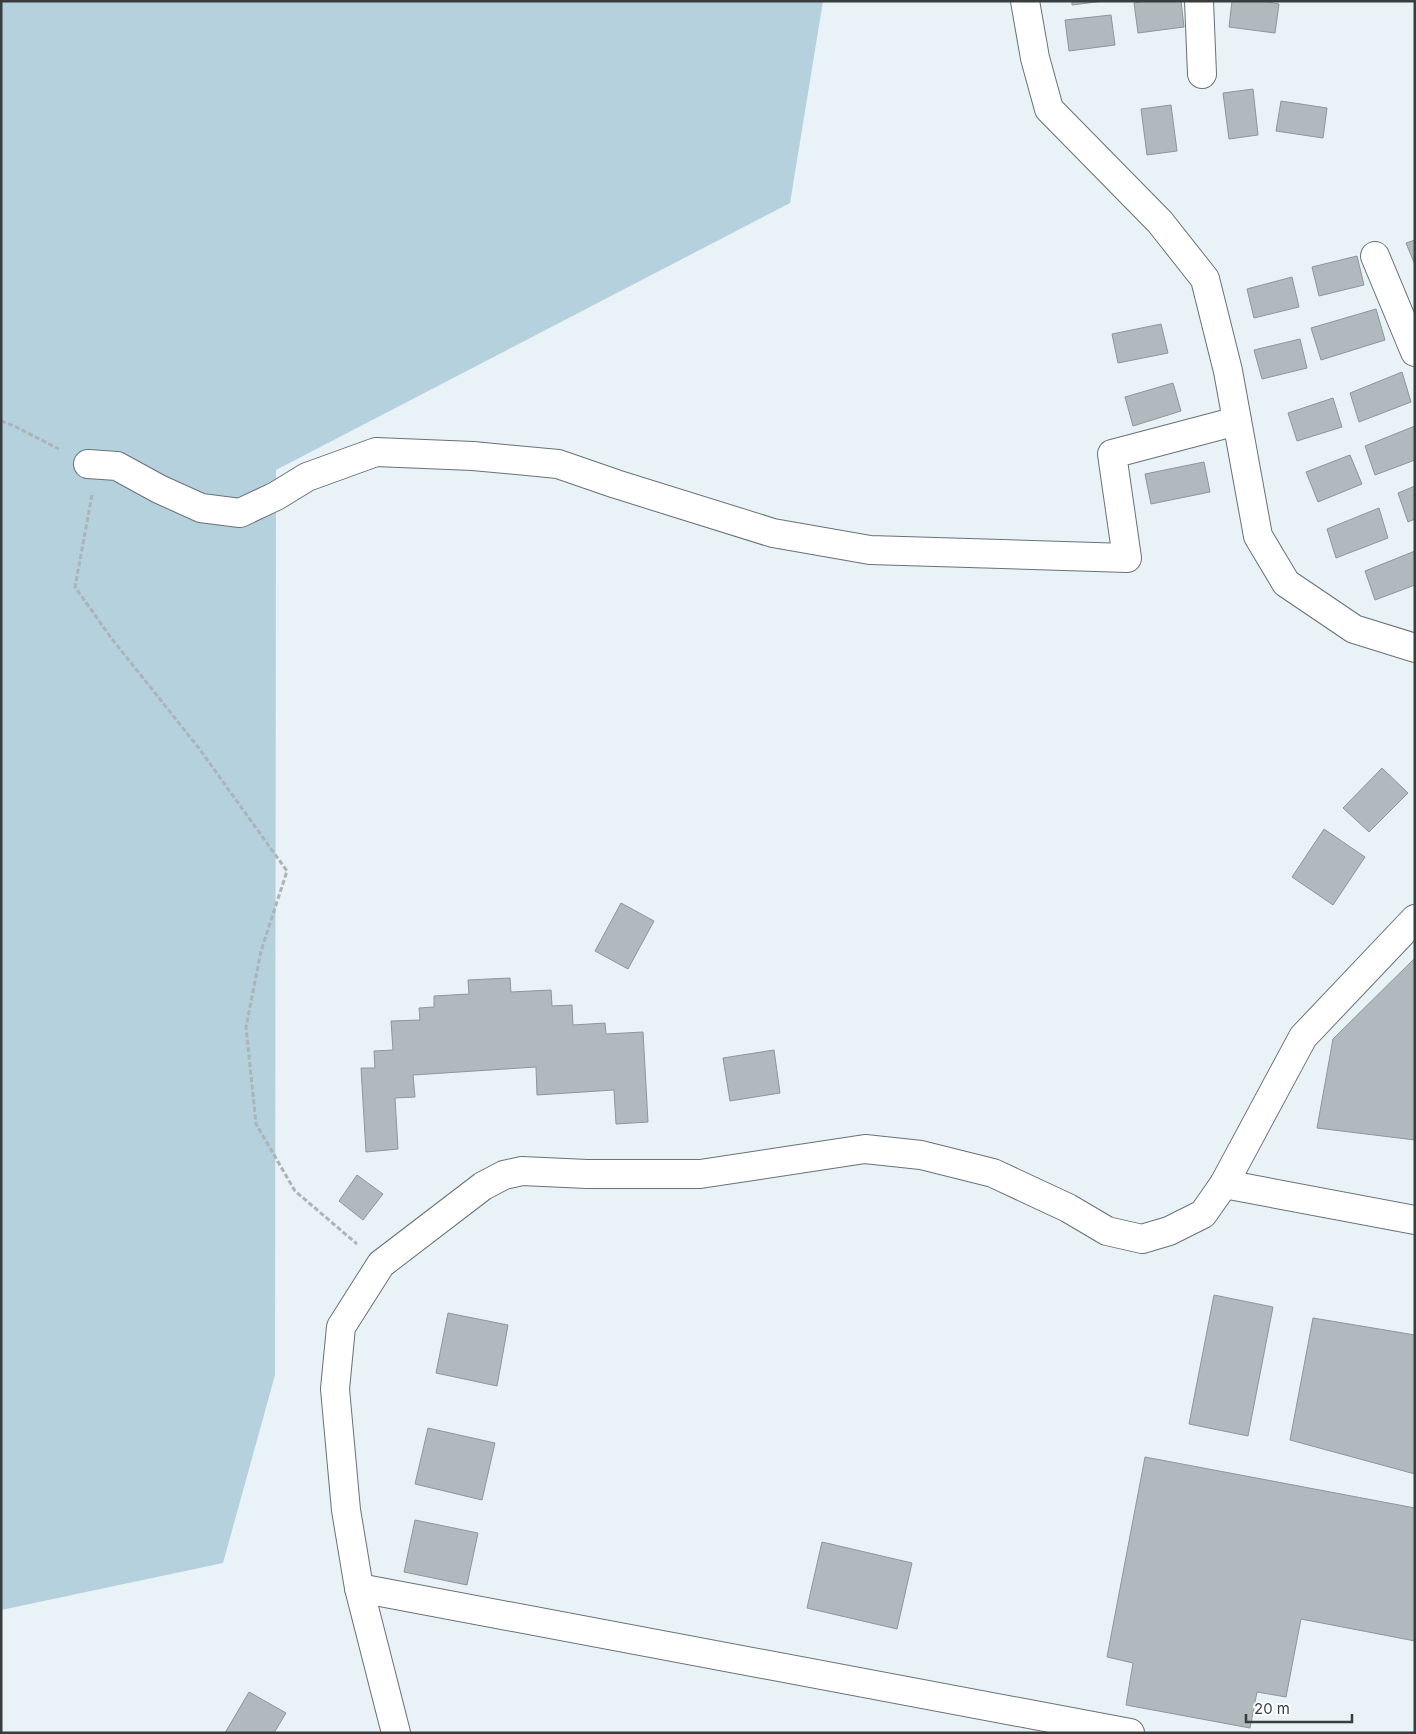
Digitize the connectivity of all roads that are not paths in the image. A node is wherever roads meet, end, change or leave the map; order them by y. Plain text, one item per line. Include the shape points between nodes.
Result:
1 (1024, 1) edge
2 (1199, 1) edge
3 (1202, 74) dead end
4 (1375, 256) dead end
5 (1415, 352) edge
6 (1237, 421) junction
7 (88, 464) road end
8 (1415, 648) edge
9 (1415, 919) edge
10 (1224, 1184) junction
11 (1415, 1220) edge
12 (359, 1588) junction
13 (396, 1733) edge
14 (1130, 1733) edge

1 - 6 street via 1049,109 1160,222 1205,279
2 - 3 street
4 - 5 street
6 - 7 street via 1112,454 1126,558 870,550 774,533 558,464 511,459 376,452 307,477 240,513 201,508 117,466
6 - 8 street via 1258,536 1286,583 1354,629
9 - 10 street via 1303,1037
10 - 11 street
10 - 12 street via 1203,1214 1142,1239 1107,1231 1068,1208 993,1173 921,1155 875,1150 700,1174 522,1171 504,1175 483,1186 381,1264 341,1326 336,1389 346,1510
12 - 13 street
12 - 14 street

